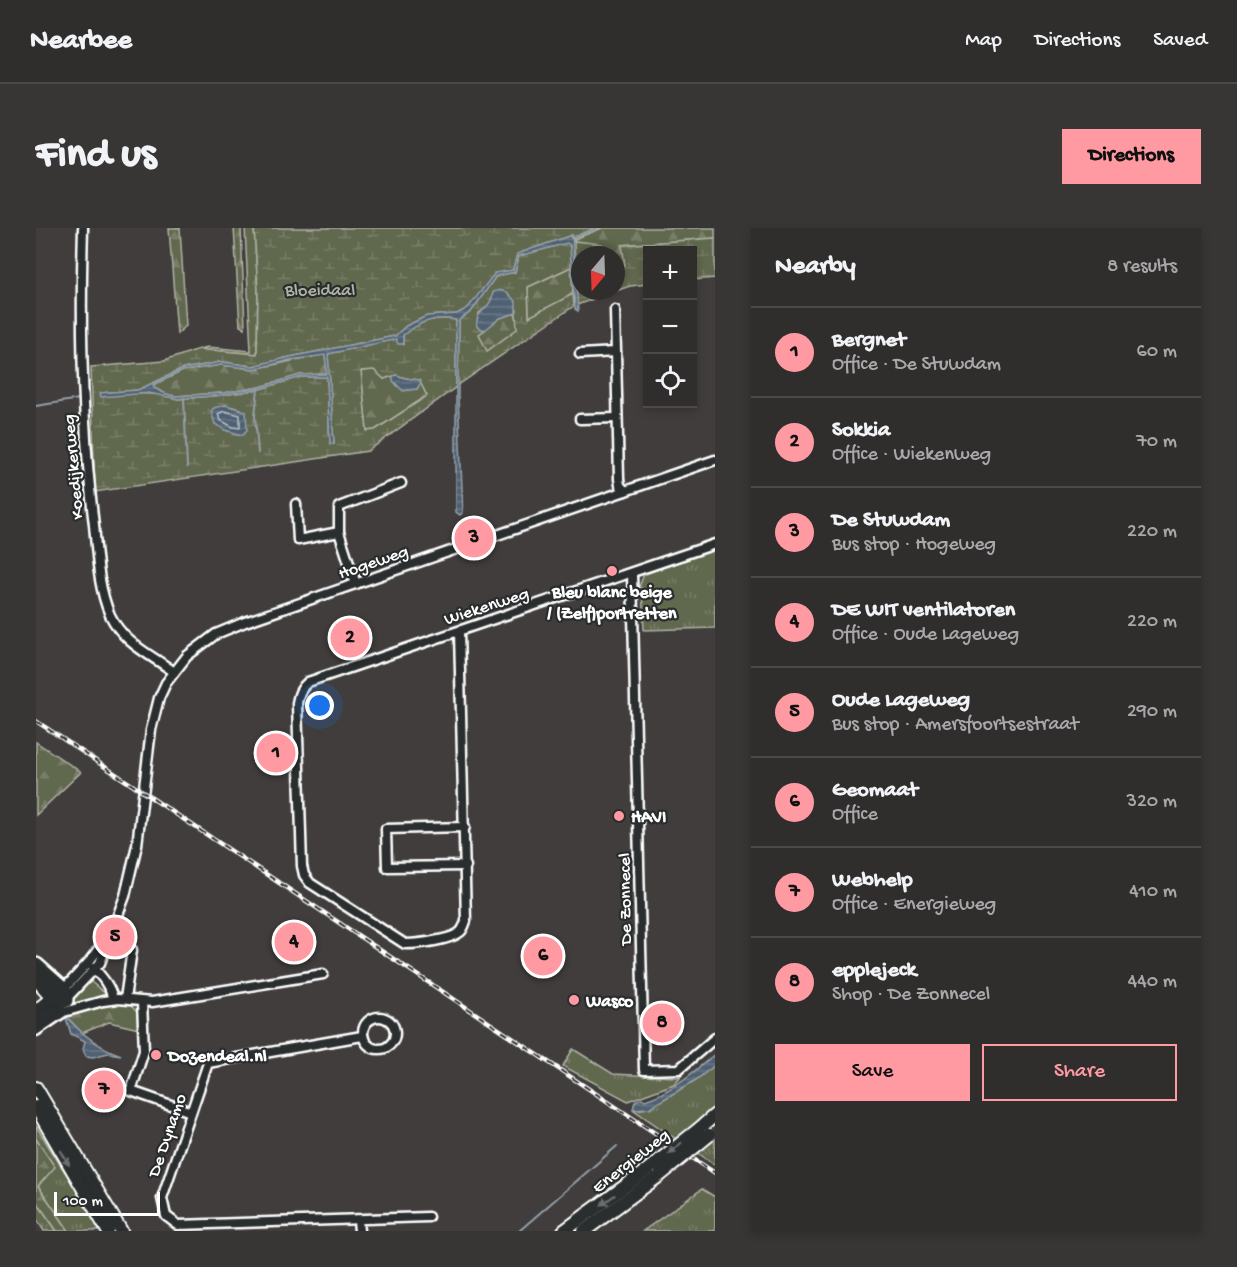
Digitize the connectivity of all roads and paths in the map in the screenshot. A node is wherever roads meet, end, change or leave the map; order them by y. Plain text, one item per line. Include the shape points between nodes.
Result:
1 (83, 228) edge
2 (615, 310) dead end
3 (615, 352) junction
4 (580, 354) dead end
5 (617, 418) junction
6 (580, 419) dead end
7 (715, 460) edge
8 (401, 483) dead end
9 (625, 491) junction
10 (296, 504) dead end
11 (339, 532) junction
12 (715, 544) edge
13 (632, 573) junction
14 (356, 584) junction
15 (459, 631) junction
16 (174, 672) junction
17 (465, 827) junction
18 (466, 866) junction
19 (132, 950) dead end
20 (36, 966) edge
21 (92, 966) junction
22 (324, 974) dead end
23 (36, 977) edge
24 (61, 995) junction
25 (113, 999) junction
26 (125, 999) junction
27 (142, 1002) junction
28 (36, 1011) edge
29 (36, 1023) edge
30 (36, 1031) edge
31 (363, 1036) dead end
32 (715, 1038) edge
33 (36, 1088) edge
34 (36, 1107) edge
35 (191, 1112) junction
36 (715, 1115) edge
37 (708, 1131) edge
38 (655, 1172) junction
39 (428, 1217) dead end
40 (363, 1220) junction
41 (108, 1231) edge
42 (121, 1231) edge
43 (358, 1231) edge
44 (368, 1231) edge
45 (564, 1231) edge
46 (585, 1231) edge

1 - 16 street, Koedijkerweg via 84,414 101,584 120,630 143,653
2 - 3 street
3 - 4 street
3 - 5 street
5 - 6 street
5 - 9 street via 619,479
7 - 9 street, Hogeweg
8 - 11 street via 339,507
9 - 14 street, Hogeweg
10 - 11 street via 298,540
11 - 14 street
12 - 13 street, Wiekenweg
13 - 15 street, Wiekenweg
13 - 32 street, De Zonnecel via 644,1070 679,1069
14 - 16 street, Hogeweg via 216,634 187,656
15 - 17 street
15 - 18 street, Wiekenweg via 302,687 297,702 301,856 304,875 310,883 405,944 462,931 466,921
16 - 21 street, Hogeweg via 154,714 131,876 111,933
17 - 18 street
17 - 18 street via 386,829 387,867
19 - 26 street
20 - 24 highway
21 - 24 street, Hogeweg
21 - 25 street via 111,990
22 - 27 street
23 - 24 highway
24 - 28 main road
24 - 29 main road
25 - 26 street
25 - 30 street via 71,1009
26 - 27 street
27 - 35 street via 144,1051 131,1091
31 - 35 street, De Dynamo via 208,1063
33 - 42 main road
34 -> 41 main road
35 - 40 street, De Dynamo via 162,1198 166,1216 178,1225
36 - 37 main road, Energieweg
37 - 38 main road, Energieweg, bridge
38 -> 45 main road, Energieweg
38 - 46 main road, Energieweg
39 - 40 street, De Dynamo
40 - 43 street
40 - 44 street

